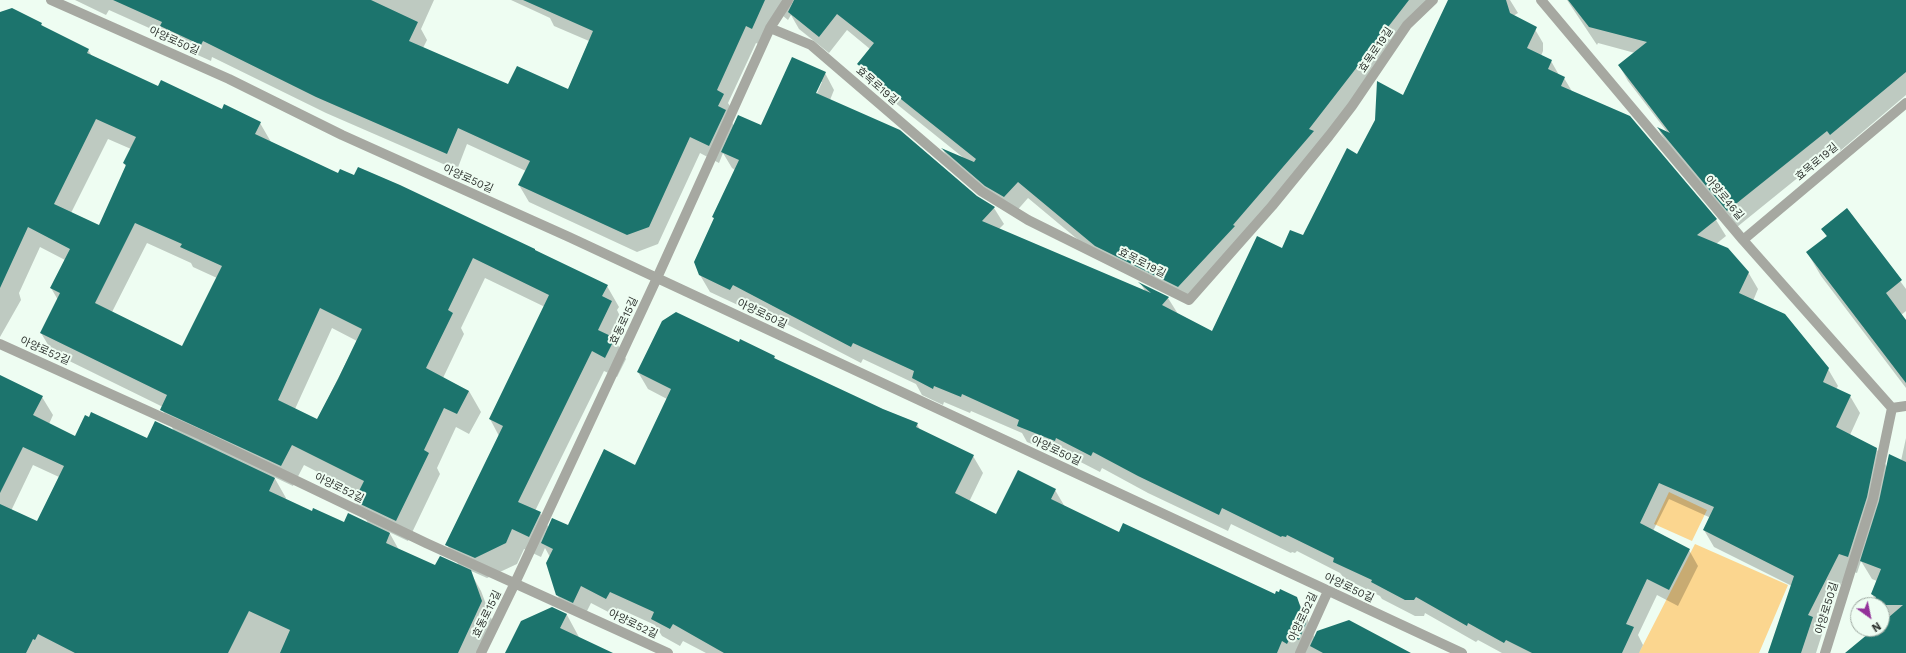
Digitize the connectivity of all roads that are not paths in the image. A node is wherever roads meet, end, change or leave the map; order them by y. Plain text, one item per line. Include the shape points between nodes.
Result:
1 (51, 0) edge
2 (788, 0) edge
3 (1433, 0) edge
4 (1541, 0) edge
5 (770, 28) junction
6 (1906, 103) edge
7 (1743, 240) junction
8 (657, 278) junction
9 (0, 344) edge
10 (1906, 406) edge
11 (1892, 408) junction
12 (515, 583) junction
13 (1328, 591) junction
14 (481, 653) edge
15 (668, 653) edge
16 (1300, 653) edge
17 (1462, 653) edge
18 (1825, 653) edge

1 - 8 street, 아양로50길 via 229,79 342,135
2 - 5 street, 효동로15길
3 - 5 street, 효목로19길 via 1408,25 1329,136 1189,300 1028,220 981,191 811,45
4 - 7 street, 아양로46길
5 - 8 street, 효동로15길
6 - 7 street, 효목로19길
7 - 11 street, 아양로46길
8 - 12 street, 효동로15길
8 - 13 street, 아양로50길
9 - 12 street, 아양로52길 via 201,435
10 - 11 street
11 - 18 street, 아양로50길 via 1873,499
12 - 14 street, 효동로15길
12 - 15 street, 아양로52길
13 - 16 street, 아양로52길
13 - 17 street, 아양로50길

